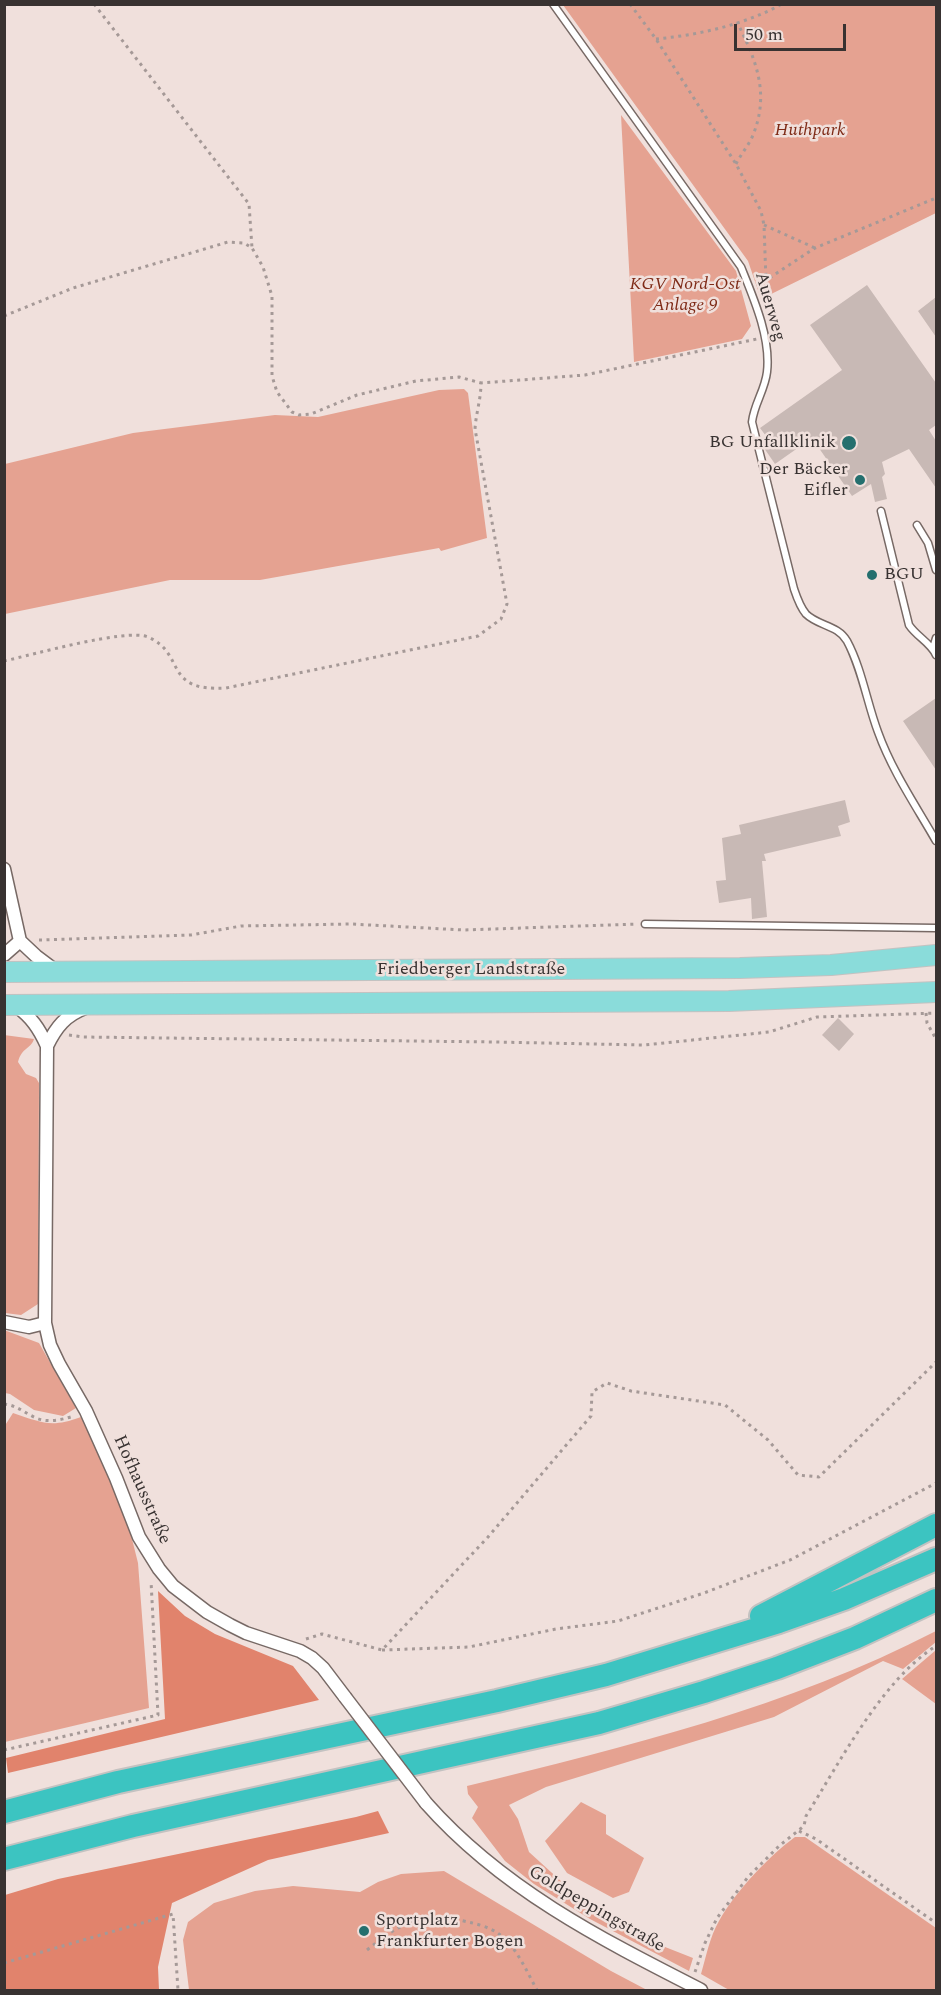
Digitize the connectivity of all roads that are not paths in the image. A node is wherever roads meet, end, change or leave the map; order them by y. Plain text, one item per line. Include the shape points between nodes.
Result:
1 (553, 4) edge
2 (881, 512) dead end
3 (917, 525) dead end
4 (936, 570) edge
5 (936, 638) edge
6 (935, 647) edge
7 (936, 655) edge
8 (936, 841) edge
9 (4, 868) edge
10 (645, 924) road end
11 (936, 928) edge
12 (20, 941) junction
13 (4, 955) edge
14 (936, 956) edge
15 (4, 972) edge
16 (57, 972) junction
17 (936, 992) edge
18 (10, 1005) edge
19 (91, 1005) junction
20 (47, 1046) junction
21 (4, 1322) edge
22 (45, 1323) junction
23 (936, 1525) edge
24 (936, 1559) edge
25 (936, 1600) edge
26 (701, 1647) junction
27 (426, 1803) joint
28 (4, 1812) edge
29 (4, 1859) edge
30 (696, 1988) edge

1 - 8 lane, Auerweg via 741,267 765,337 767,371 752,422 799,604 807,615 838,630 845,638 879,734
2 - 6 lane via 909,625 916,635
3 - 4 lane via 928,543
5 - 6 lane
6 - 7 lane
9 - 12 street
10 - 11 lane
12 - 13 street
12 - 16 street
14 - 16 main road, Friedberger Landstraße via 741,968
15 - 16 main road, Friedberger Landstraße
17 - 19 main road, Friedberger Landstraße via 729,1001
18 - 19 main road, Friedberger Landstraße
18 - 20 street, Hofhausstraße via 30,1016
19 - 20 street, Hofhausstraße via 73,1012
20 - 22 street, Hofhausstraße
21 - 22 street via 29,1327
22 - 27 street, Hofhausstraße, bridge via 50,1345 86,1411 148,1553 173,1586 207,1612 246,1633 312,1658
23 - 26 highway
24 - 26 highway via 844,1599
25 - 29 highway via 855,1638 777,1668 599,1723 133,1826
26 - 28 highway via 508,1699 118,1782
27 - 30 street, Goldpeppingstraße via 481,1856 541,1902

